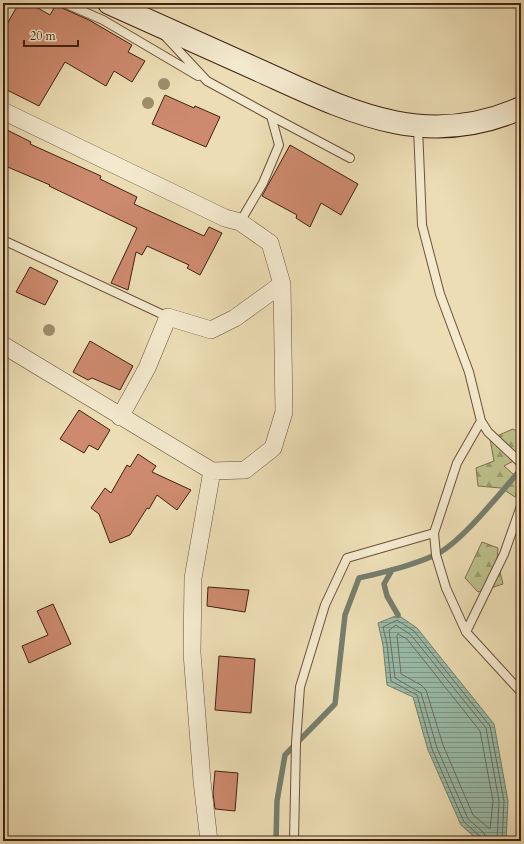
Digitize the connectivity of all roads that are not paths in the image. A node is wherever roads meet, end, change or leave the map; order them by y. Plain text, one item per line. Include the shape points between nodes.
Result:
1 (64, 3) edge
2 (109, 3) edge
3 (153, 23) junction
4 (207, 81) junction
5 (521, 108) edge
6 (3, 111) edge
7 (271, 116) junction
8 (418, 126) junction
9 (350, 158) dead end
10 (240, 222) junction
11 (3, 240) edge
12 (282, 284) junction
13 (168, 317) junction
14 (3, 345) edge
15 (120, 417) junction
16 (481, 421) junction
17 (521, 463) edge
18 (212, 471) junction
19 (521, 506) edge
20 (434, 533) junction
21 (466, 632) junction
22 (521, 692) edge
23 (209, 841) edge
24 (294, 841) edge

1 - 4 lane via 103,20
2 - 3 main road
3 - 4 lane
3 - 8 main road via 371,118
4 - 7 lane
5 - 8 main road via 488,120 462,125
6 - 10 street via 225,218
7 - 9 lane
7 - 10 lane via 279,145 263,183
8 - 16 lane via 422,225 440,294 469,372
10 - 12 street via 270,243
11 - 13 lane
12 - 13 street via 235,318 211,330
12 - 18 street via 284,412 273,448 245,470
13 - 15 street via 147,368
14 - 15 street
15 - 18 street
16 - 17 lane via 488,432
16 - 20 lane via 457,463
18 - 23 street via 193,585 192,653
19 - 21 lane via 504,554
20 - 21 lane via 436,555 446,588
20 - 24 lane via 347,558 325,605 300,687
21 - 22 lane

